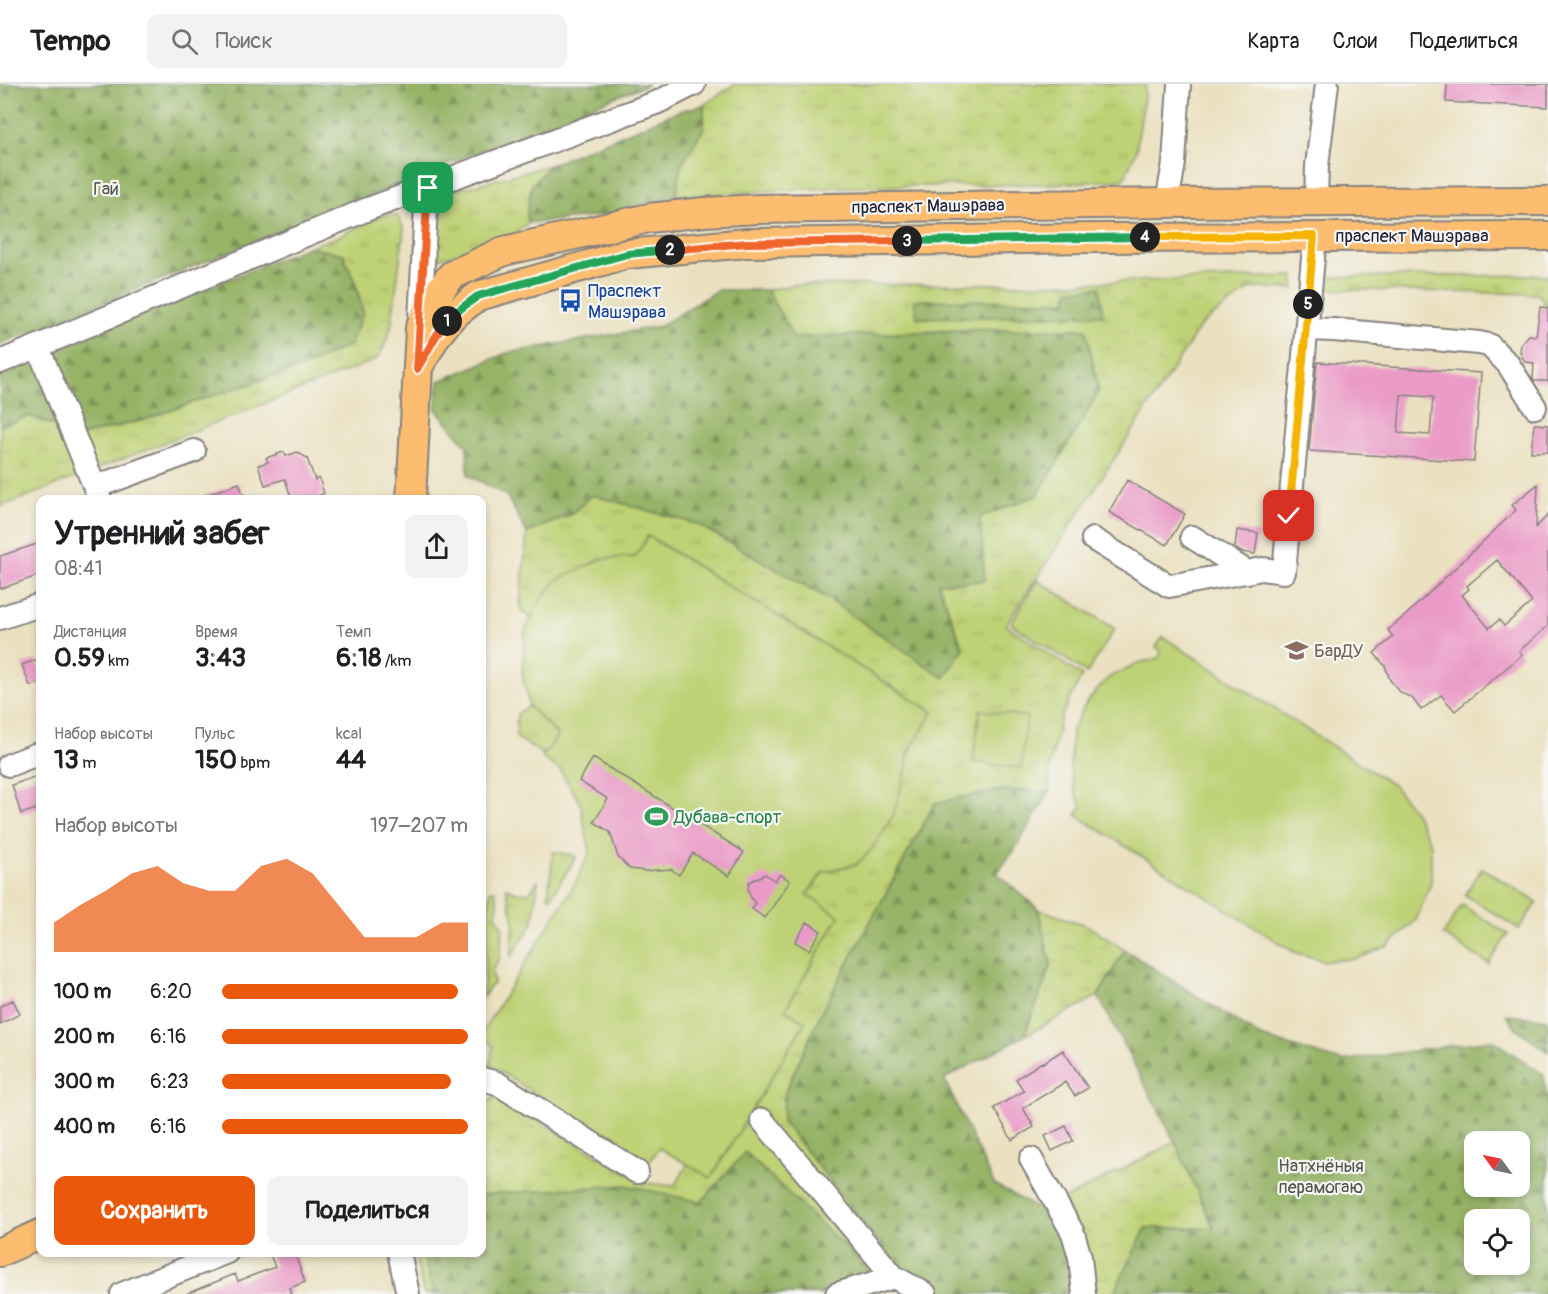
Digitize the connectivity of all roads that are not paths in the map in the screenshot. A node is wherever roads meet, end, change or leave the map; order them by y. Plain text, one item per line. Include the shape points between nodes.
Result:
1 (694, 84) edge
2 (1179, 84) edge
3 (1327, 84) edge
4 (428, 188) junction
5 (1548, 201) edge
6 (1316, 202) junction
7 (1167, 203) junction
8 (1314, 236) junction
9 (1548, 236) edge
10 (420, 328) junction
11 (1307, 329) junction
12 (38, 347) junction
13 (0, 362) edge
14 (417, 369) junction
15 (1535, 407) dead end
16 (194, 452) dead end
17 (97, 494) edge
18 (411, 495) edge
19 (1192, 537) dead end
20 (1094, 539) dead end
21 (1247, 572) junction
22 (36, 606) edge
23 (0, 618) edge
24 (36, 755) edge
25 (9, 765) dead end
26 (486, 1080) edge
27 (762, 1120) dead end
28 (1031, 1159) dead end
29 (637, 1172) dead end
30 (36, 1236) edge
31 (0, 1252) edge
32 (214, 1257) edge
33 (400, 1257) edge
34 (894, 1277) junction
35 (122, 1294) edge
36 (408, 1294) edge
37 (837, 1294) edge
38 (925, 1294) edge
39 (1083, 1294) edge

1 - 4 street via 658,102
2 - 7 street via 1174,164
3 - 6 street
4 - 10 street
4 - 12 street via 368,209
5 - 6 main road, праспект Машэрава
6 - 7 main road, праспект Машэрава
7 - 10 main road, праспект Машэрава via 759,209 649,218 504,251 452,275 430,303
8 - 9 main road, праспект Машэрава
8 - 11 street
8 - 14 main road, праспект Машэрава via 747,243 627,254 478,296 452,315
10 - 14 main road, праспект Машэрава
11 - 15 street via 1489,345 1508,364
11 - 21 street via 1284,572
12 - 13 street
12 - 17 street
14 - 18 main road, праспект Машэрава
16 - 17 street
19 - 21 street
20 - 21 street via 1169,586
22 - 23 street
24 - 25 street
26 - 29 street via 497,1083
27 - 34 street
28 - 39 street via 1072,1233 1080,1257
30 - 31 main road
32 - 35 street
33 - 36 street
34 - 37 street
34 - 38 street

